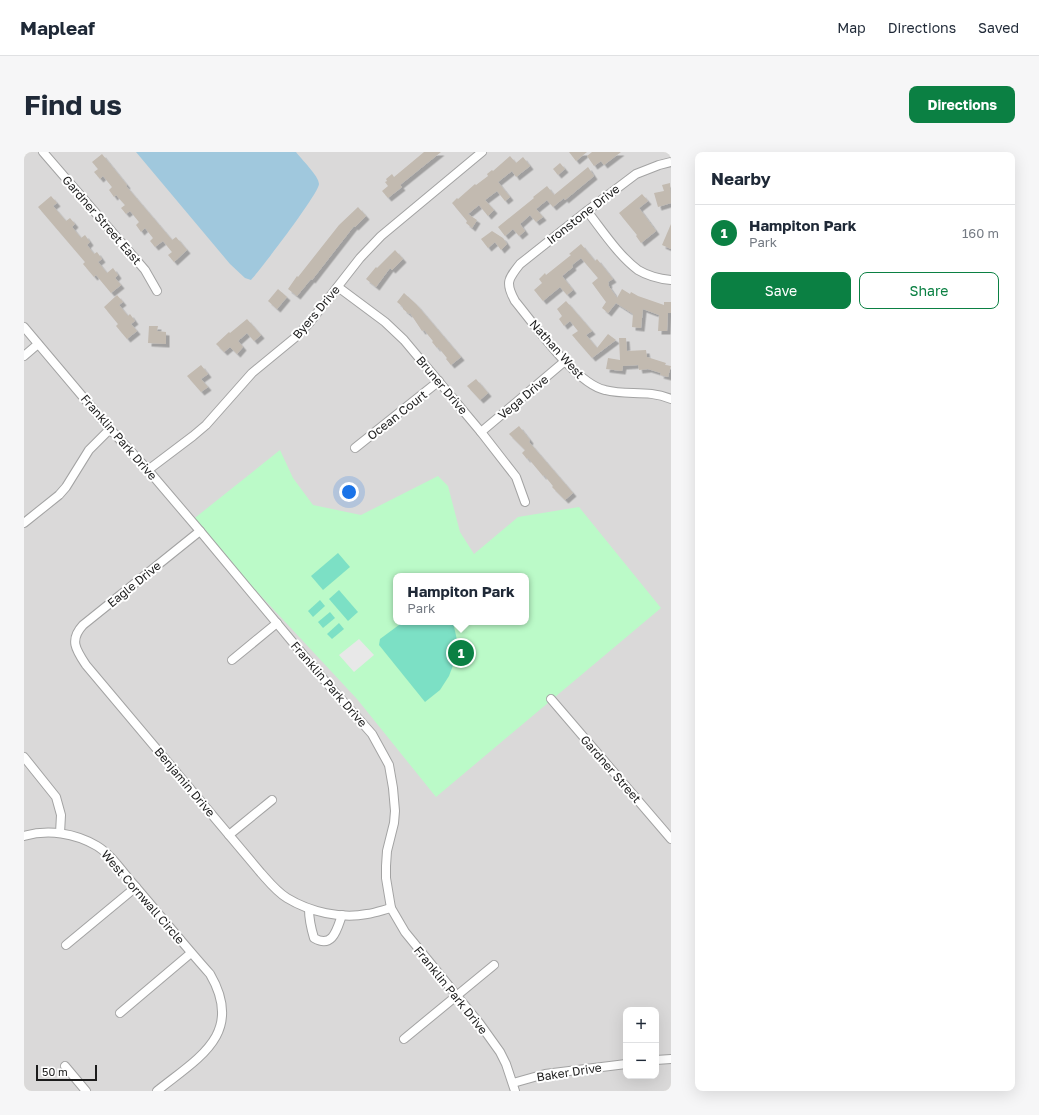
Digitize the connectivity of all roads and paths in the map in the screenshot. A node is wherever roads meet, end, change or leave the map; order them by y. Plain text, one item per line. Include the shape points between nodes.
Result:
1 (43, 152) edge
2 (482, 152) edge
3 (671, 162) edge
4 (587, 211) junction
5 (671, 280) edge
6 (508, 284) joint
7 (338, 287) junction
8 (157, 291) dead end
9 (24, 327) edge
10 (38, 344) junction
11 (24, 356) edge
12 (565, 361) junction
13 (439, 381) junction
14 (671, 399) edge
15 (110, 429) junction
16 (481, 432) junction
17 (355, 448) dead end
18 (148, 470) junction
19 (525, 502) dead end
20 (24, 523) edge
21 (200, 531) junction
22 (277, 623) junction
23 (74, 642) joint
24 (232, 660) dead end
25 (551, 699) dead end
26 (24, 757) edge
27 (272, 800) dead end
28 (60, 833) junction
29 (229, 835) junction
30 (24, 836) edge
31 (671, 839) edge
32 (136, 887) junction
33 (391, 908) junction
34 (309, 909) junction
35 (342, 915) junction
36 (66, 945) dead end
37 (191, 953) junction
38 (494, 965) dead end
39 (458, 996) junction
40 (120, 1013) dead end
41 (404, 1039) dead end
42 (671, 1059) edge
43 (659, 1060) edge
44 (623, 1064) edge
45 (65, 1066) dead end
46 (513, 1083) junction
47 (86, 1091) edge
48 (157, 1091) edge
49 (515, 1091) edge

1 - 8 street, Gardner Street East via 145,270
2 - 7 street, Byers Drive via 381,236
3 - 4 street, Ironstone Drive via 636,174
4 - 5 street via 619,251 639,270
4 - 6 street, Ironstone Drive via 520,264 511,275
6 - 12 street, Nathan West via 509,292
7 - 13 street, Bruner Drive via 385,322
7 - 18 street, Byers Drive via 297,336 252,373 206,425
9 - 10 street, Franklin Park Drive
10 - 11 street
10 - 15 street, Franklin Park Drive
12 - 14 street, Nathan West via 582,379 594,387 612,392 652,393
12 - 16 street, Vega Drive
13 - 16 street, Bruner Drive
13 - 17 street, Ocean Court
15 - 18 street, Franklin Park Drive
15 - 20 street via 89,450 59,495
16 - 19 street, Bruner Drive via 516,477
18 - 21 street, Franklin Park Drive
21 - 22 street, Franklin Park Drive
21 - 23 street, Eagle Drive via 83,625
22 - 24 street
22 - 33 street, Franklin Park Drive via 372,734 389,765 395,811 386,866
23 - 29 street, Benjamin Drive via 86,665
25 - 31 street, Gardner Street
26 - 28 street via 56,797 61,815
27 - 29 street
28 - 30 street, West Cornwall Circle via 43,832
28 - 32 street, West Cornwall Circle via 98,846
29 - 34 street, Benjamin Drive via 277,890
32 - 36 street
32 - 37 street, West Cornwall Circle
33 - 35 street, Benjamin Drive via 367,914
33 - 39 street, Franklin Park Drive via 405,932
34 - 35 street, Benjamin Drive
34 - 35 street via 309,923 314,938 321,942 327,942 332,938
37 - 40 street
37 - 48 street, West Cornwall Circle via 210,974 221,1001 216,1037 209,1048 194,1062
38 - 39 street
39 - 41 street
39 - 46 street, Franklin Park Drive via 500,1052
42 - 43 street
44 - 46 street, Baker Drive via 545,1074
45 - 47 street
46 - 49 street, Franklin Park Drive

